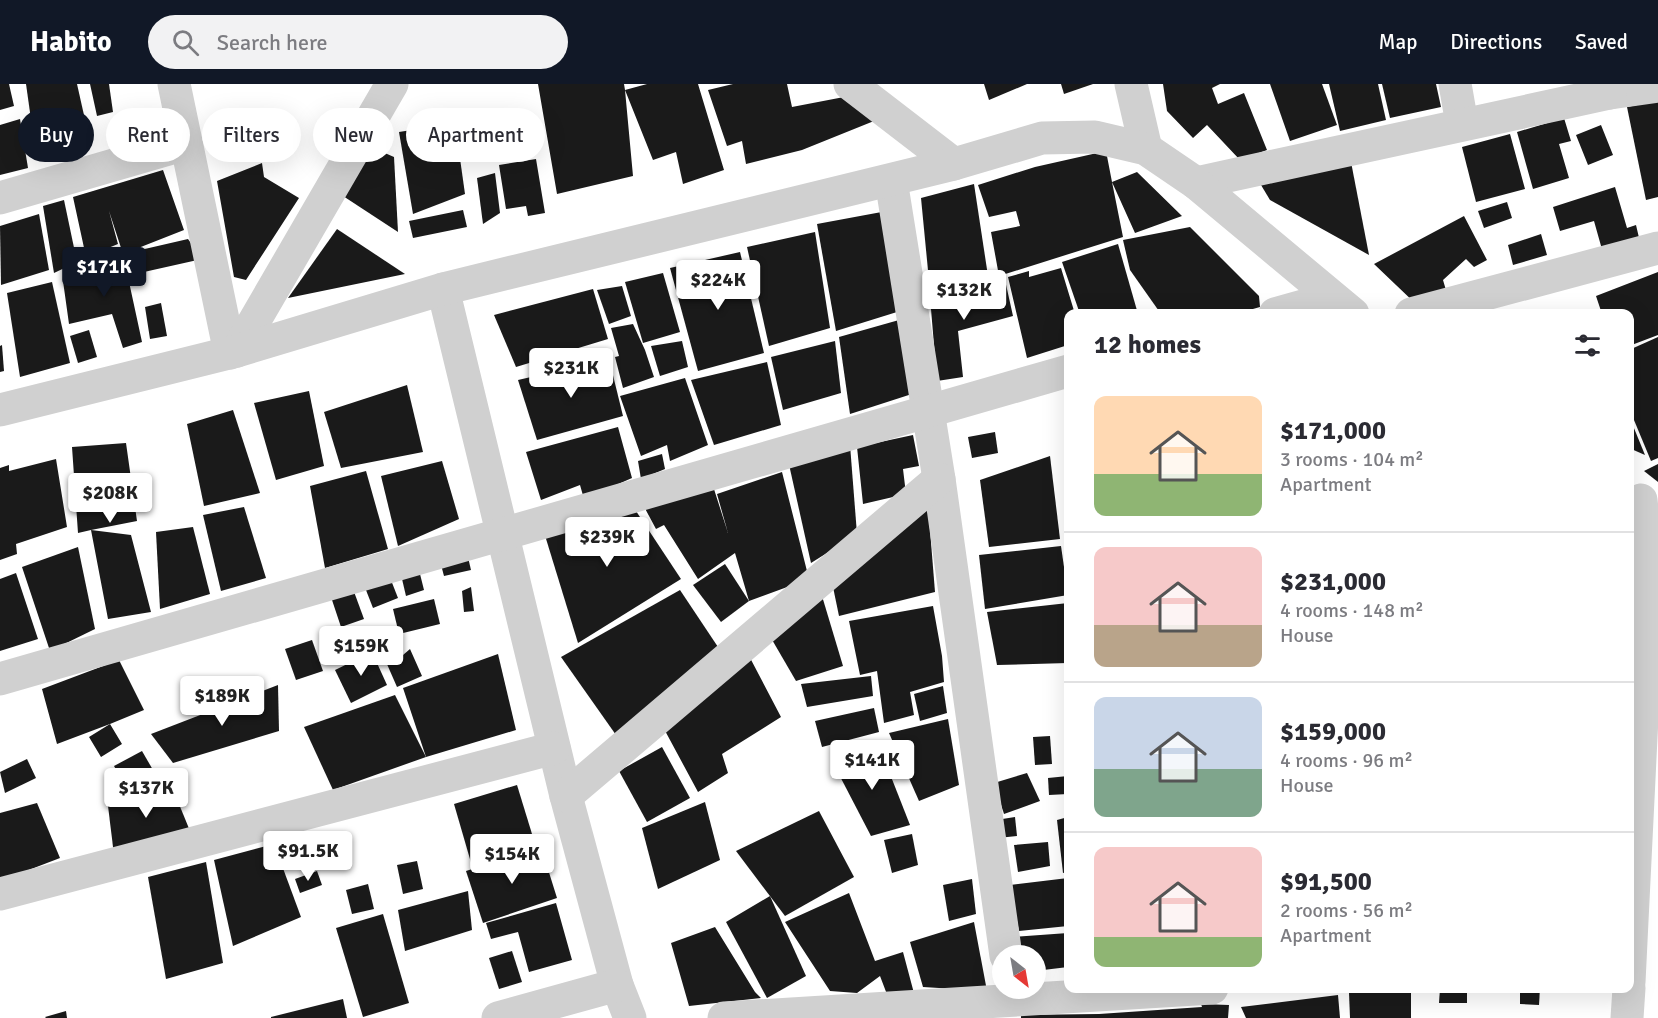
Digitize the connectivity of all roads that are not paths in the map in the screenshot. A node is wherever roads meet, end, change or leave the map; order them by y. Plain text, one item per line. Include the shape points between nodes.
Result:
1 (174, 84) edge
2 (392, 84) edge
3 (850, 84) edge
4 (1131, 84) edge
5 (1455, 84) edge
6 (1658, 86) edge
7 (1610, 88) edge
8 (179, 108) edge
9 (1462, 124) junction
10 (1146, 149) junction
11 (124, 162) edge
12 (190, 162) edge
13 (954, 164) junction
14 (891, 180) junction
15 (1196, 183) junction
16 (0, 198) edge
17 (1658, 248) edge
18 (443, 289) junction
19 (1343, 306) edge
20 (1318, 309) edge
21 (1430, 309) edge
22 (233, 352) junction
23 (1064, 372) edge
24 (0, 410) edge
25 (929, 410) junction
26 (939, 479) junction
27 (1643, 499) edge
28 (502, 533) junction
29 (1645, 578) edge
30 (0, 679) edge
31 (554, 748) junction
32 (566, 796) junction
33 (0, 894) edge
34 (1004, 945) edge
35 (1637, 962) edge
36 (617, 985) junction
37 (1146, 993) edge
38 (1629, 993) edge
39 (1013, 1003) edge
40 (498, 1018) edge
41 (630, 1018) edge
42 (724, 1018) edge
43 (1627, 1018) edge

1 - 8 street
2 - 22 street
3 - 13 street
4 - 10 street
5 - 9 street
6 - 7 street
7 - 9 street
9 - 15 street
10 - 13 street via 1095,137 1042,138
10 - 15 street
11 - 16 street
12 - 22 street
13 - 14 street
14 - 18 street
14 - 25 street
15 - 19 street
17 - 21 street
18 - 22 street
18 - 28 street
19 - 20 street
22 - 24 street
23 - 25 street
25 - 26 street
25 - 28 street
26 - 32 street
26 - 34 street
27 - 29 street
28 - 30 street
28 - 31 street
29 - 35 street
31 - 32 street
31 - 33 street
32 - 36 street
36 - 40 street
36 - 41 street
37 - 39 street
38 - 43 street
39 - 42 street

